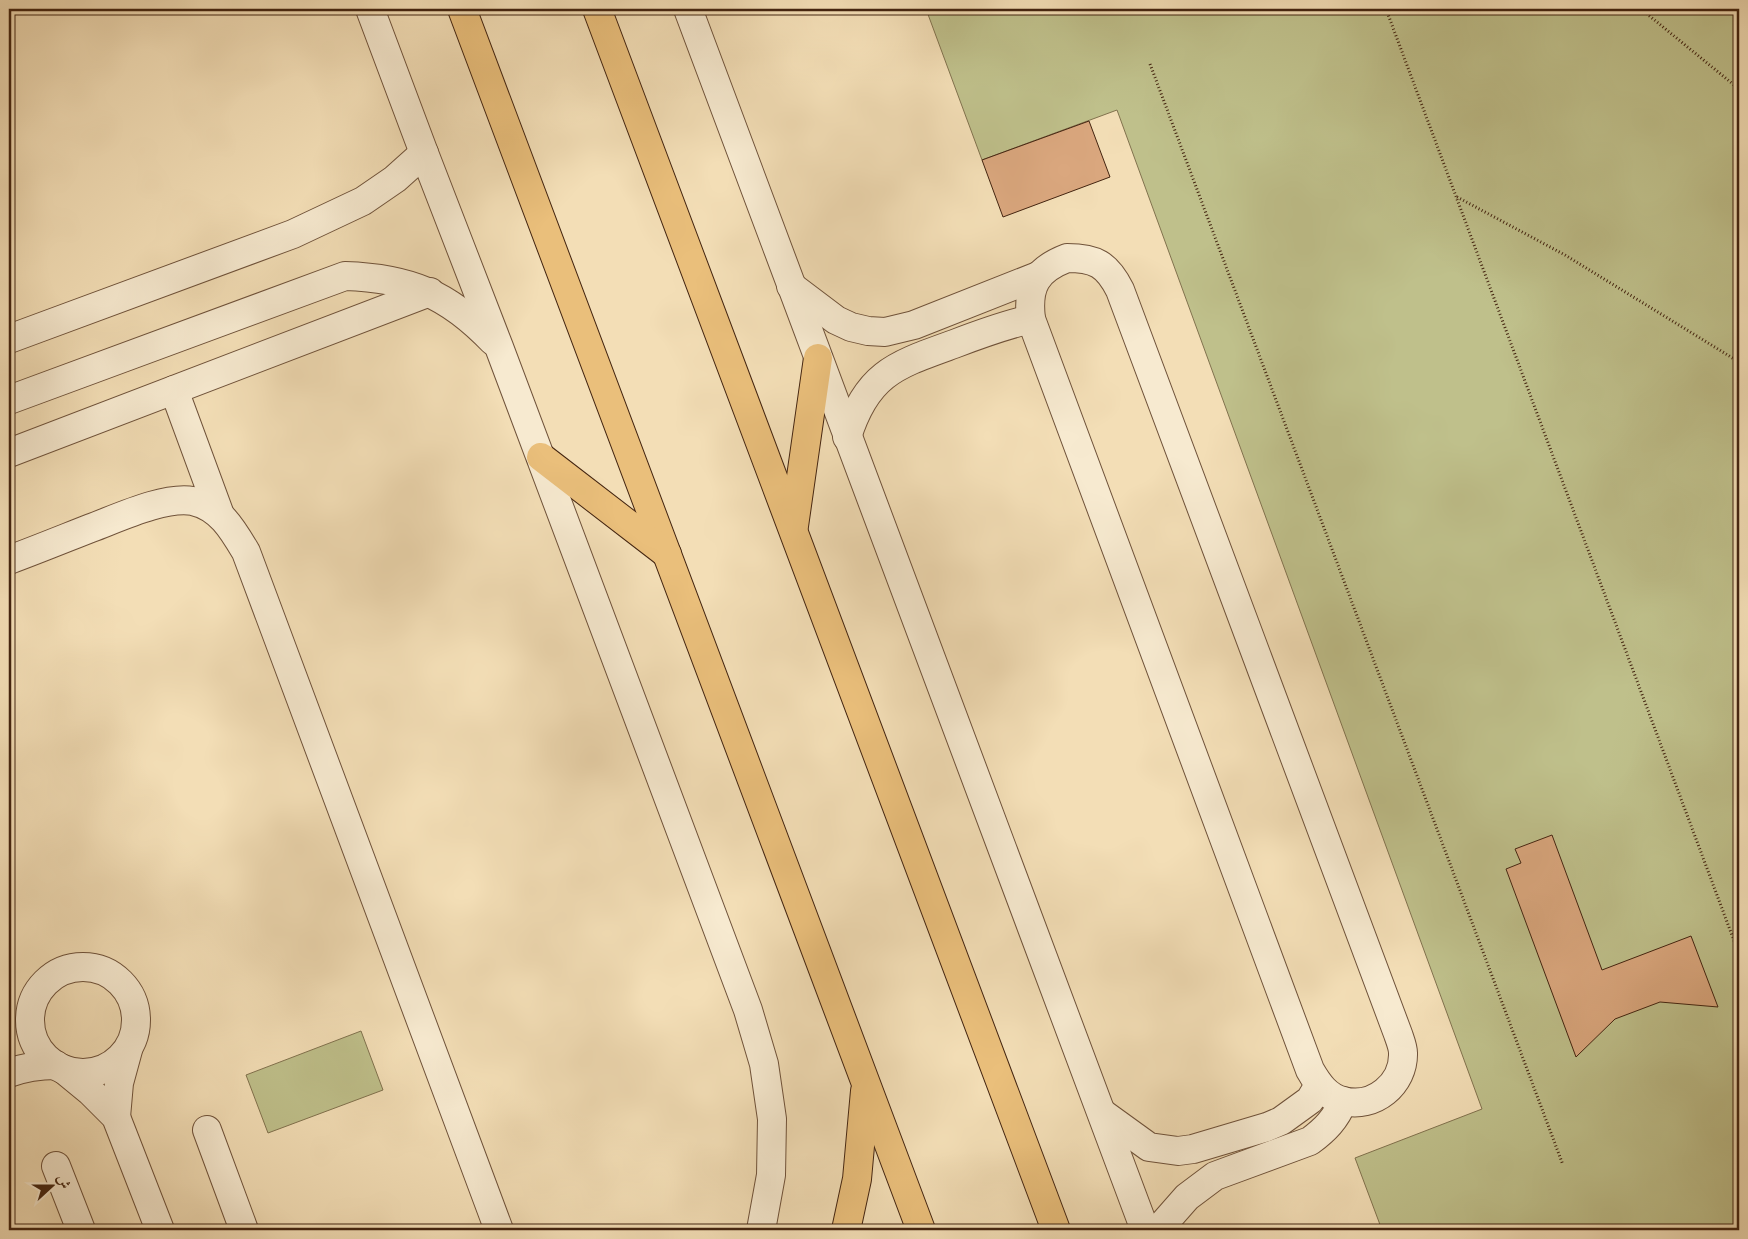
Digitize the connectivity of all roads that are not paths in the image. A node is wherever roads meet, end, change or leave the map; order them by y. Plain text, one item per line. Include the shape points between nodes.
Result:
1 (370, 9) edge
2 (462, 9) edge
3 (597, 9) edge
4 (695, 14) edge
5 (424, 153) junction
6 (1038, 276) junction
7 (791, 286) junction
8 (430, 292) junction
9 (1031, 319) junction
10 (9, 340) edge
11 (500, 347) junction
12 (818, 358) junction
13 (174, 390) junction
14 (9, 400) edge
15 (847, 437) junction
16 (9, 453) edge
17 (541, 457) junction
18 (220, 514) junction
19 (794, 530) junction
20 (667, 554) junction
21 (9, 560) edge
22 (34, 1002) junction
23 (9, 1018) edge
24 (128, 1050) junction
25 (60, 1067) junction
26 (9, 1073) edge
27 (865, 1085) junction
28 (1319, 1085) junction
29 (1342, 1101) junction
30 (1102, 1113) junction
31 (116, 1117) junction
32 (207, 1130) dead end
33 (56, 1166) dead end
34 (239, 1229) edge
35 (80, 1230) edge
36 (160, 1230) edge
37 (498, 1230) edge
38 (761, 1230) edge
39 (846, 1230) edge
40 (921, 1230) edge
41 (1056, 1230) edge
42 (1145, 1230) edge
43 (1158, 1230) edge

1 - 5 street
2 - 20 main road
3 - 19 main road
4 - 7 street
5 - 10 street via 363,201 292,234
5 - 11 street
6 - 7 street via 914,325 885,332 851,327 836,320
6 - 9 street via 1029,304
6 - 29 street via 1051,264 1067,258 1084,258 1100,264 1113,275 1395,1024 1403,1052 1401,1070 1392,1086 1378,1097 1361,1102
7 - 12 street
8 - 11 street via 455,306
8 - 13 street
8 - 14 street via 393,280 345,276
9 - 15 street via 1000,327 894,368 864,398
9 - 28 street via 1310,1070
11 - 17 street
12 - 15 street
12 - 19 main road
13 - 16 street
13 - 18 street
15 - 30 street
17 - 20 main road
17 - 38 street via 748,1010 764,1064 772,1119 771,1175
18 - 21 street via 193,501 156,505
18 - 37 street via 246,552
19 - 41 main road
20 - 27 main road
22 - 23 street
22 - 24 street via 41,988 68,970 84,967 114,977 126,988 134,1003 136,1027
22 - 25 street via 31,1024 36,1045 45,1057
24 - 25 street via 110,1066 98,1071 87,1073
24 - 31 street via 119,1083
25 - 26 street via 28,1067
25 - 31 street
27 - 39 main road via 857,1179
27 - 40 main road
28 - 29 street
28 - 30 street via 1310,1100 1282,1121 1178,1151 1150,1147
29 - 43 street via 1331,1123 1310,1141 1215,1176 1187,1197
30 - 42 street
31 - 36 street
32 - 34 street
33 - 35 street

